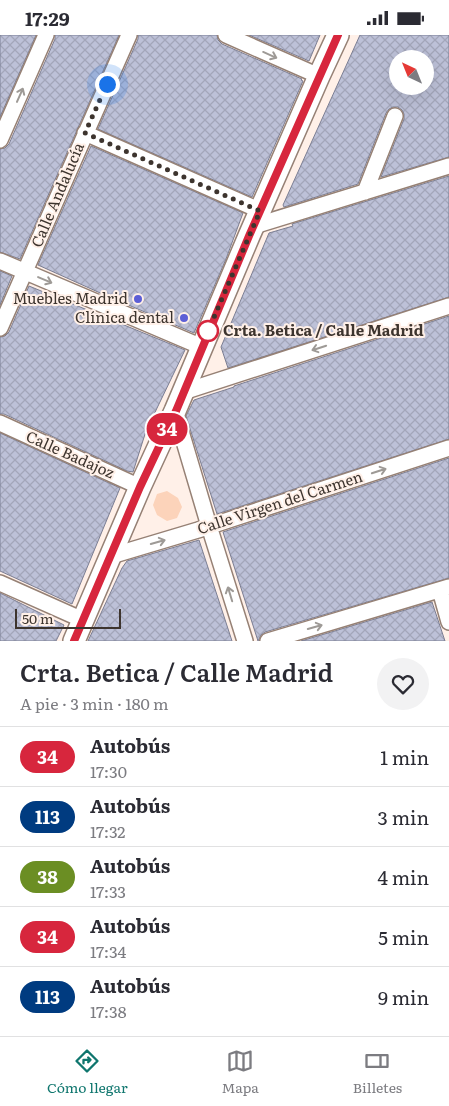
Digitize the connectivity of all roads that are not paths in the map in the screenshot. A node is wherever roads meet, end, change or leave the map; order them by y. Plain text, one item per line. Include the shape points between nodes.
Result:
1 (46, 35) edge
2 (129, 35) edge
3 (226, 35) edge
4 (338, 35) edge
5 (319, 76) junction
6 (395, 117) dead end
7 (85, 133) junction
8 (0, 140) edge
9 (449, 166) edge
10 (365, 192) junction
11 (257, 219) junction
12 (0, 261) edge
13 (25, 272) junction
14 (449, 306) edge
15 (0, 328) edge
16 (202, 347) junction
17 (179, 402) junction
18 (0, 423) edge
19 (159, 446) junction
20 (449, 449) edge
21 (186, 450) junction
22 (140, 487) junction
23 (209, 526) junction
24 (111, 556) junction
25 (0, 583) edge
26 (444, 589) edge
27 (83, 621) junction
28 (449, 622) edge
29 (74, 641) edge
30 (245, 641) edge
31 (268, 641) edge

8 -> 1 street
2 - 7 street, Calle Andalucía
3 -> 5 street
4 - 5 street
5 - 11 street
6 - 10 street
7 - 11 street
7 - 13 street, Calle Andalucía
9 - 10 street
10 - 11 street
11 - 16 street
12 - 13 street
13 - 15 street, Calle Andalucía
13 -> 16 street
14 -> 17 street
16 - 17 street
17 - 19 street
17 - 21 street
18 - 22 street, Calle Badajoz
19 - 21 street
19 - 22 street
23 -> 20 street, Calle Virgen del Carmen
21 - 23 street
22 - 24 street
24 -> 23 street, Calle Virgen del Carmen
30 -> 23 street
24 - 27 street
25 - 27 street
26 - 28 street
31 -> 26 street
27 - 29 street

